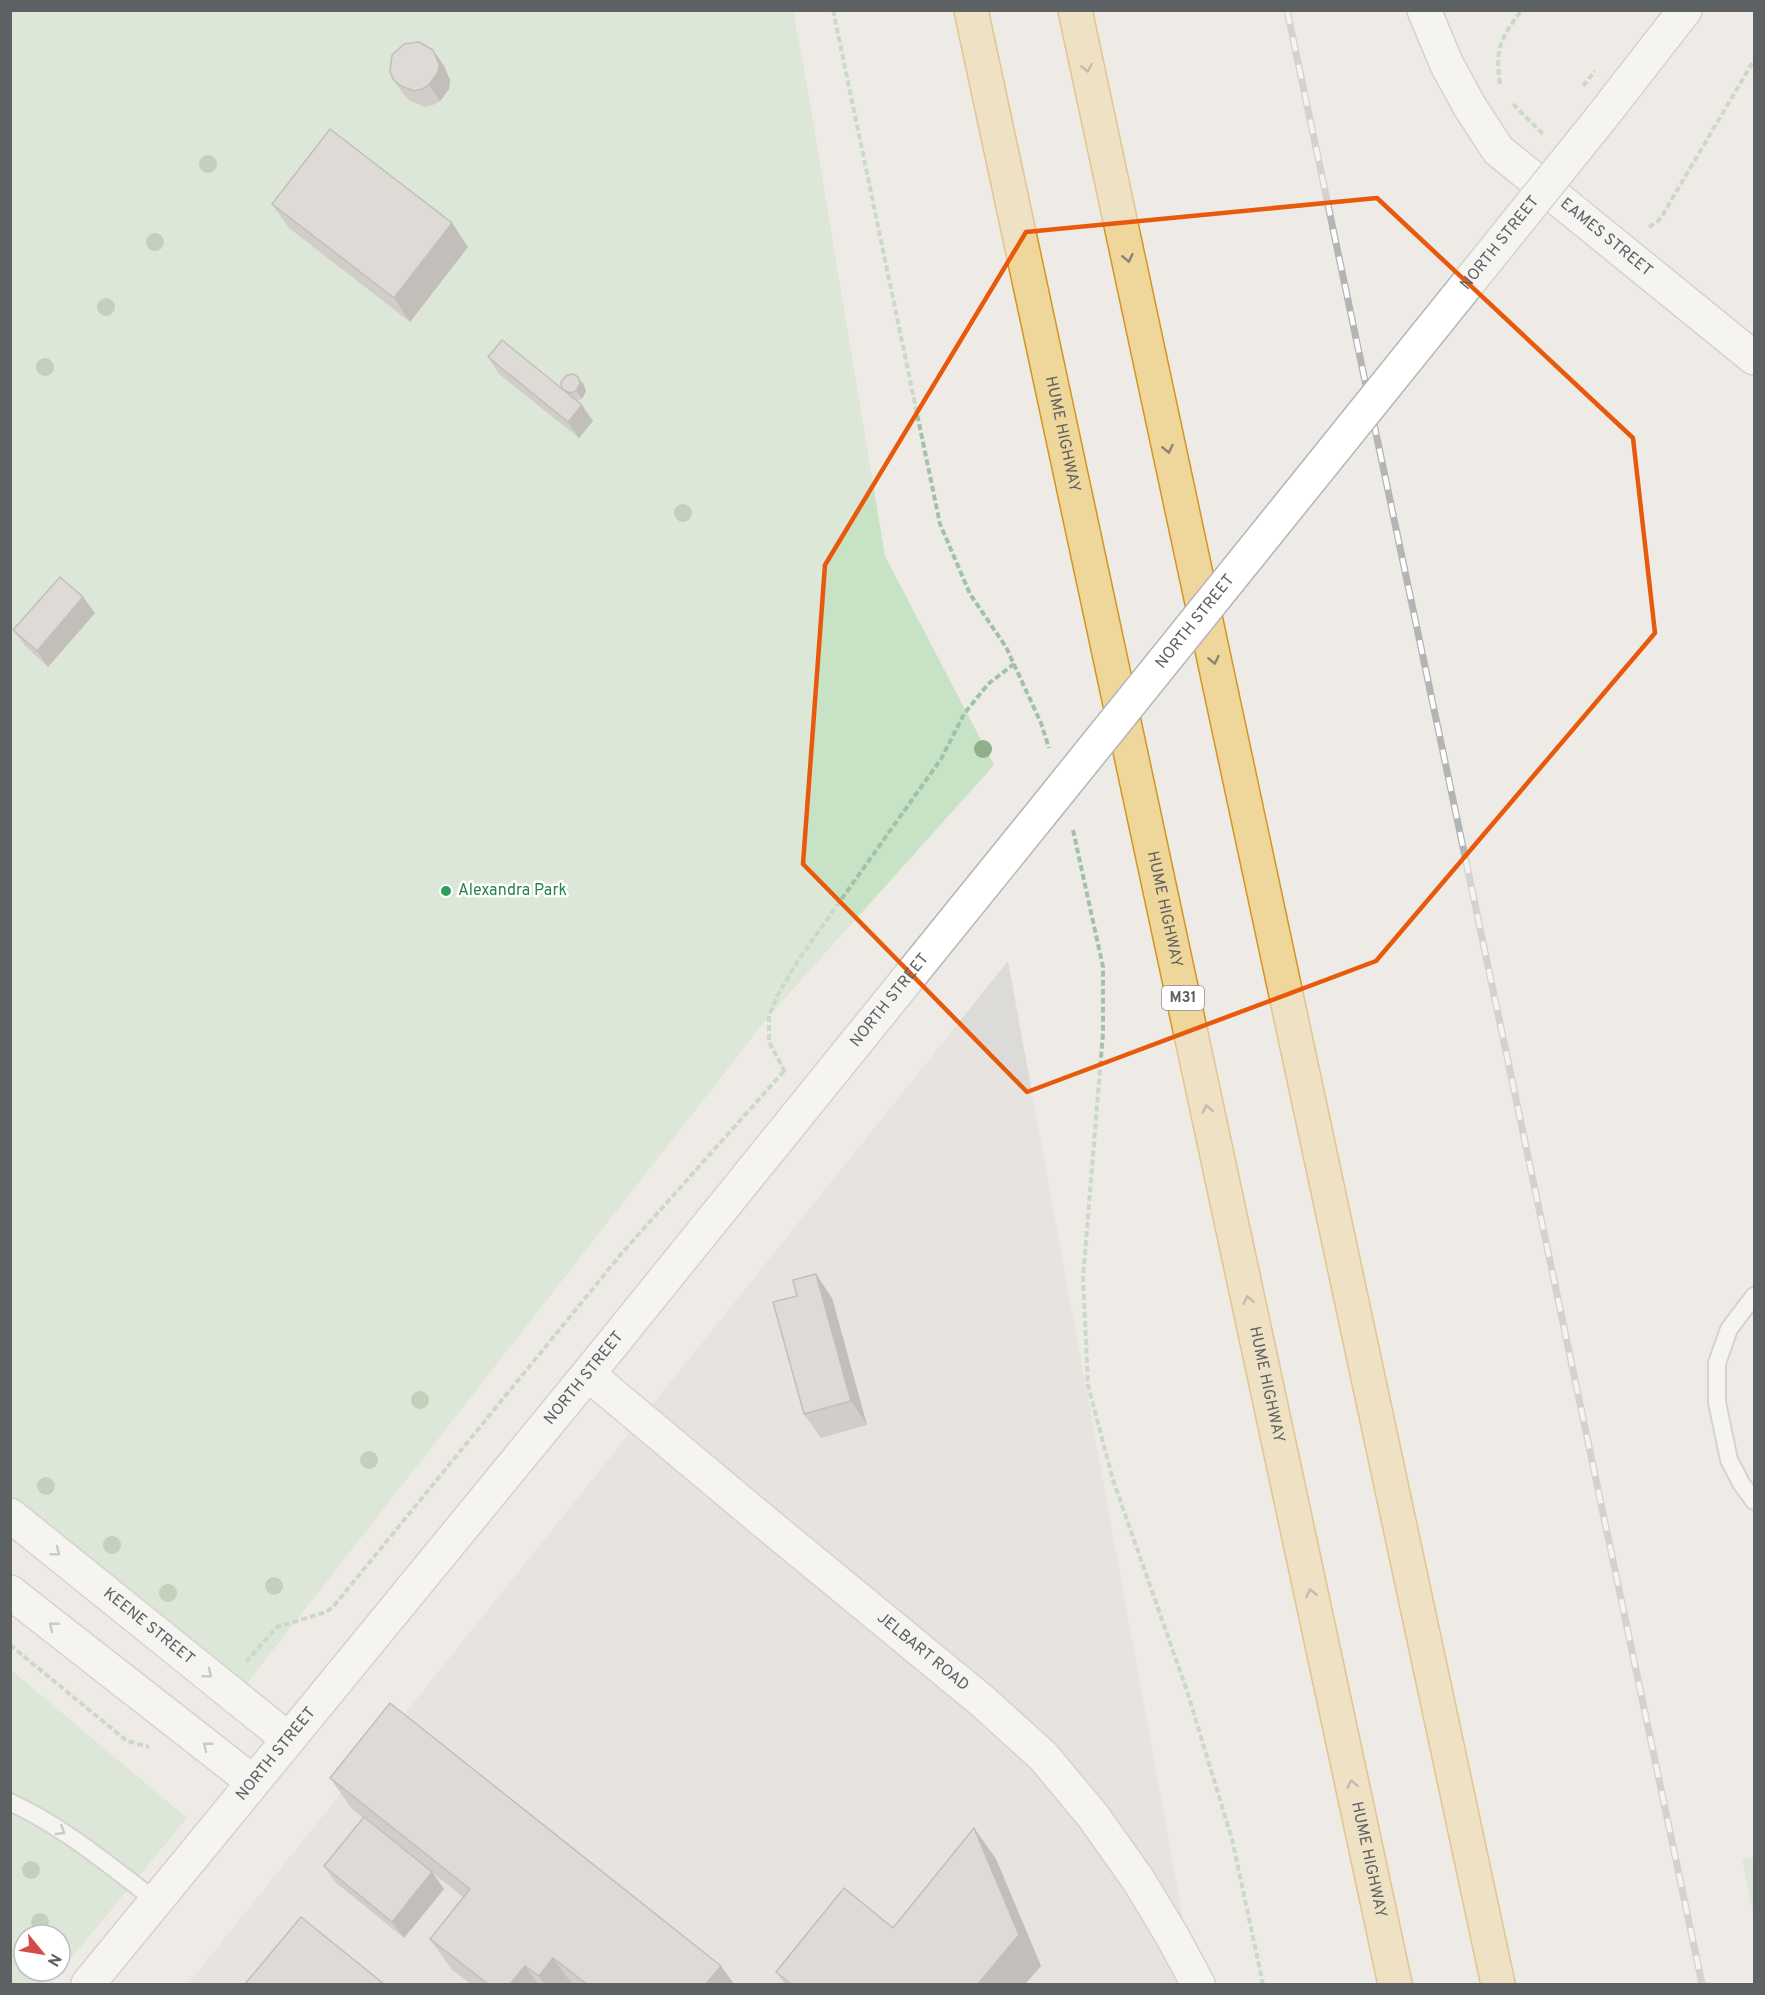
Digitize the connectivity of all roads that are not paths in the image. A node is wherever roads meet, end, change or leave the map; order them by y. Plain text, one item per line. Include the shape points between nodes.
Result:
1 (971, 10) edge
2 (1075, 10) edge
3 (1424, 10) edge
4 (1684, 10) edge
5 (1755, 358) edge
6 (1755, 1296) edge
7 (588, 1374) junction
8 (1755, 1501) edge
9 (10, 1515) edge
10 (10, 1592) edge
11 (288, 1739) junction
12 (253, 1782) junction
13 (10, 1802) edge
14 (156, 1901) junction
15 (88, 1984) edge
16 (1198, 1984) edge
17 (1395, 1984) edge
18 (1497, 1984) edge

17 -> 1 highway, HUME HIGHWAY / M31
2 -> 18 highway
3 - 5 street, EAMES STREET via 1447,65 1498,150
4 - 7 street, NORTH STREET, bridge
6 - 8 lane via 1729,1329 1717,1363 1717,1402 1729,1460
7 - 11 street, NORTH STREET
7 - 16 street, JELBART ROAD via 1043,1755 1139,1881
9 -> 11 street, KEENE STREET
12 -> 10 street
11 - 12 street, NORTH STREET
12 - 14 street, NORTH STREET
13 -> 14 lane via 80,1843
14 - 15 street, NORTH STREET

